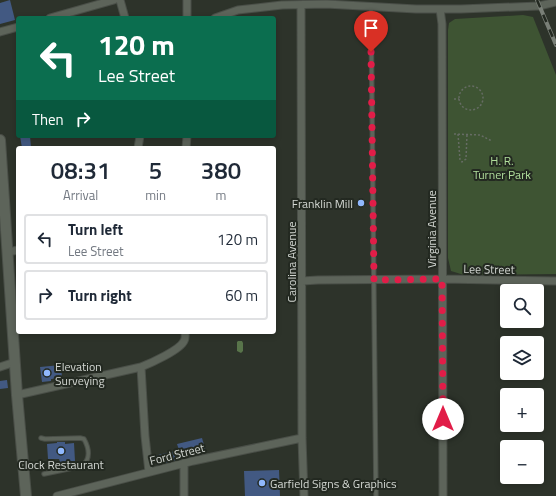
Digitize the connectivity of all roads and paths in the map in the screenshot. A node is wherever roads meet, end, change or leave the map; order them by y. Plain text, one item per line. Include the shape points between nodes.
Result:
1 (114, 0) edge
2 (120, 0) edge
3 (187, 0) edge
4 (290, 2) edge
5 (556, 2) edge
6 (357, 3) edge
7 (259, 4) edge
8 (301, 5) junction
9 (371, 7) junction
10 (440, 9) junction
11 (57, 16) edge
12 (124, 16) edge
13 (187, 16) edge
14 (220, 16) edge
15 (16, 28) edge
16 (0, 32) edge
17 (454, 99) dead end
18 (459, 99) junction
19 (454, 134) dead end
20 (458, 134) junction
21 (467, 134) junction
22 (0, 140) edge
23 (492, 141) dead end
24 (3, 238) edge
25 (13, 251) edge
26 (442, 279) junction
27 (374, 280) junction
28 (302, 281) junction
29 (556, 281) edge
30 (185, 334) edge
31 (15, 362) junction
32 (0, 367) edge
33 (141, 367) junction
34 (17, 395) junction
35 (41, 438) dead end
36 (302, 438) junction
37 (184, 463) junction
38 (149, 472) junction
39 (44, 474) dead end
40 (26, 496) edge
41 (57, 496) edge
42 (184, 496) edge
43 (304, 496) edge
44 (376, 496) edge
45 (443, 496) edge

1 - 11 street
2 - 12 street
3 - 13 street
4 - 7 street
4 - 8 street
5 - 10 street via 539,6
6 - 8 street
6 - 9 street
7 - 14 street
8 - 28 street, Carolina Avenue
9 - 10 street
9 - 27 lane
10 - 26 street, Virginia Avenue
15 - 16 street
17 - 18 path
18 - 18 path via 462,106 470,109 477,108 483,97 477,88 470,86 461,92
19 - 20 path
20 - 21 path
20 - 21 path via 462,162 466,159
21 - 23 path via 480,135
22 - 24 main road
24 - 25 main road
25 - 31 main road
26 - 27 street, Lee Street
26 - 29 street, Lee Street
26 - 45 street, Virginia Avenue
27 - 28 street, Lee Street
27 - 44 lane
28 - 36 street, Carolina Avenue
30 - 33 street via 182,345
31 - 32 street
31 - 34 main road
33 - 34 street
33 - 38 street
34 - 40 main road
35 - 39 lane via 84,439 89,452 86,463 82,466
36 - 37 street, Ford Street
36 - 43 street, Carolina Avenue
37 - 38 street, Ford Street
37 - 42 street
38 - 41 street, Ford Street

